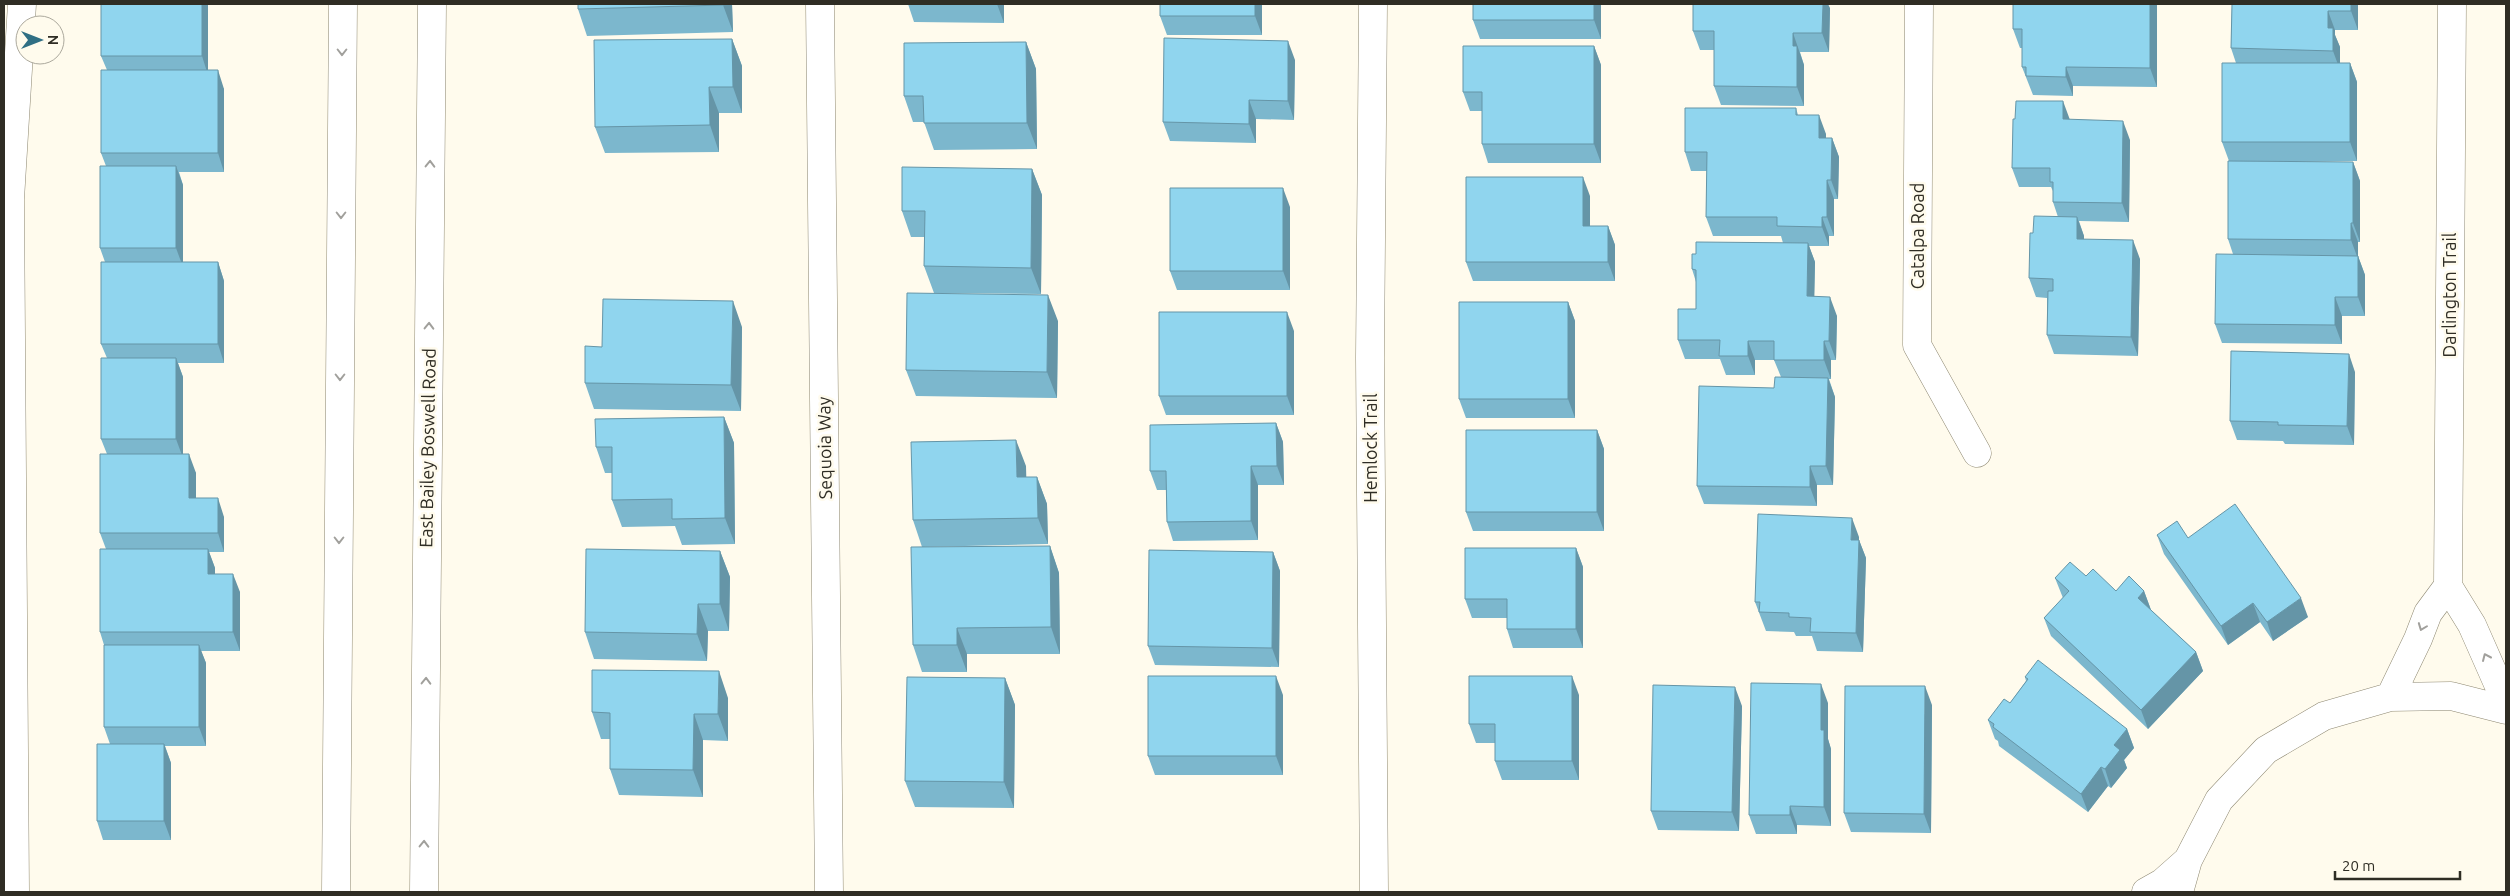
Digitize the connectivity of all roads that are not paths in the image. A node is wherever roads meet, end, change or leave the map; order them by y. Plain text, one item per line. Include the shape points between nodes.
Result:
1 (22, 4) edge
2 (343, 4) edge
3 (432, 4) edge
4 (820, 4) edge
5 (1373, 4) edge
6 (1919, 4) edge
7 (2452, 4) edge
8 (7, 199) edge
9 (1976, 454) dead end
10 (2448, 586) junction
11 (2390, 697) junction
12 (2506, 702) edge
13 (2506, 710) edge
14 (2188, 860) junction
15 (15, 892) edge
16 (336, 892) edge
17 (424, 892) edge
18 (829, 892) edge
19 (1374, 892) edge
20 (2146, 892) edge
21 (2179, 892) edge

1 - 8 street
2 -> 16 street
17 -> 3 street, East Bailey Boswell Road
4 - 18 street, Sequoia Way
5 - 19 street, Hemlock Trail via 1370,358
6 - 9 street, Catalpa Road via 1918,345
7 - 10 street, Darlington Trail
8 - 15 street
10 -> 11 street via 2428,613
12 -> 10 street via 2472,625
11 - 13 street via 2451,696
11 - 14 street via 2324,716 2266,750 2219,800
14 - 20 street via 2162,884
14 - 21 street

